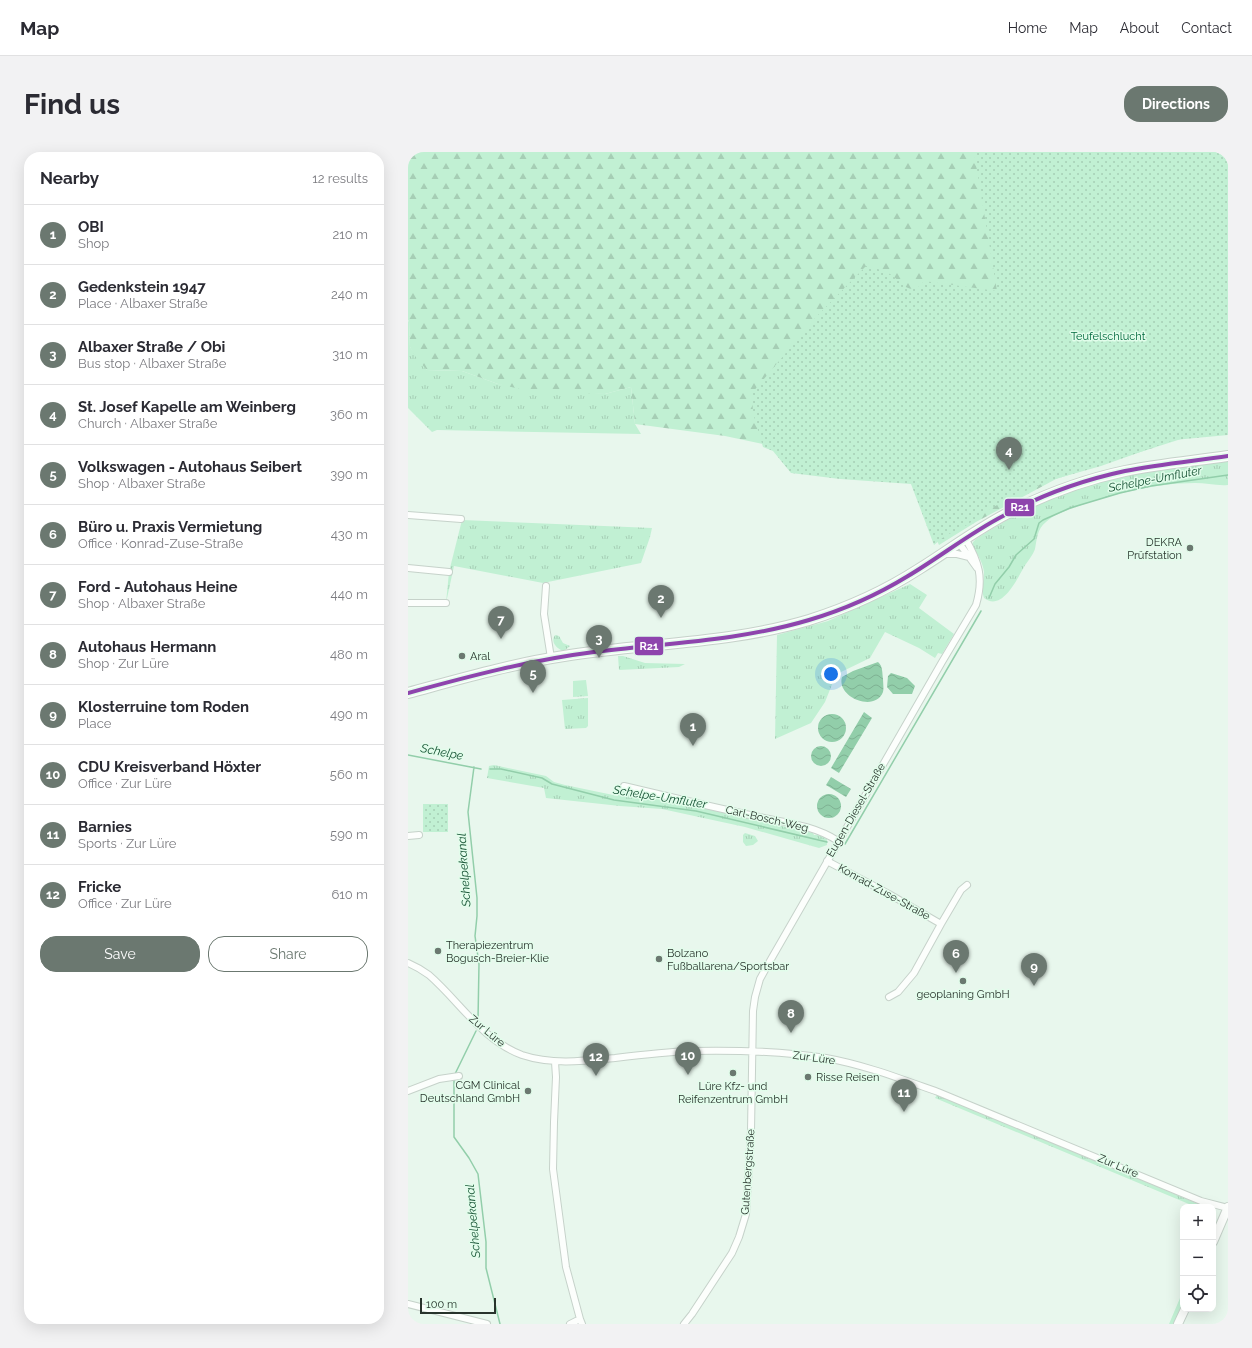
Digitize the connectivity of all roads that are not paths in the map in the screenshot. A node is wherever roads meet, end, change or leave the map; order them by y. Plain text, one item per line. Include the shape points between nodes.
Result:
1 (1228, 456) edge
2 (408, 515) edge
3 (460, 519) dead end
4 (962, 540) junction
5 (941, 555) junction
6 (969, 557) junction
7 (408, 568) edge
8 (449, 572) dead end
9 (980, 575) junction
10 (546, 586) dead end
11 (408, 602) edge
12 (446, 603) dead end
13 (551, 658) junction
14 (408, 693) edge
15 (624, 786) dead end
16 (419, 835) dead end
17 (408, 836) edge
18 (838, 841) junction
19 (827, 861) junction
20 (966, 885) dead end
21 (941, 924) junction
22 (408, 963) edge
23 (889, 997) dead end
24 (752, 1052) junction
25 (555, 1062) junction
26 (459, 1076) dead end
27 (408, 1091) edge
28 (1228, 1208) edge
29 (1214, 1240) edge
30 (408, 1304) edge
31 (1184, 1312) edge
32 (581, 1321) edge
33 (487, 1324) edge
34 (570, 1324) edge
35 (684, 1324) edge
36 (1178, 1324) edge

1 - 4 main road via 1125,471 1074,485 1014,510
2 - 3 street
4 - 5 main road
4 - 6 street
4 - 9 street, Eugen-Diesel-Straße via 978,563
5 - 6 street via 957,554
5 - 13 main road via 901,580 865,598 789,625 730,637
6 - 9 street
7 - 8 street
9 - 18 street, Eugen-Diesel-Straße via 980,591 976,605
10 - 13 street via 544,614
11 - 12 street
13 - 14 main road
15 - 18 street, Carl-Bosch-Weg via 801,826
16 - 17 street
18 - 19 street, Eugen-Diesel-Straße
19 - 21 street, Konrad-Zuse-Straße
19 - 24 street, Eugen-Diesel-Straße via 760,978 755,997
20 - 21 street, Konrad-Zuse-Straße
21 - 23 street, Konrad-Zuse-Straße via 914,973 898,992
22 - 25 street, Zur Lüre via 428,974 499,1043 522,1055
24 - 25 street, Zur Lüre via 680,1052
24 - 28 street, Zur Lüre via 825,1058 898,1077 1197,1199
24 - 35 street, Gutenbergstraße via 746,1214 732,1253
25 - 32 street via 553,1169 566,1267
26 - 27 street
28 - 29 street
30 - 33 street
31 - 36 street
32 - 34 street

